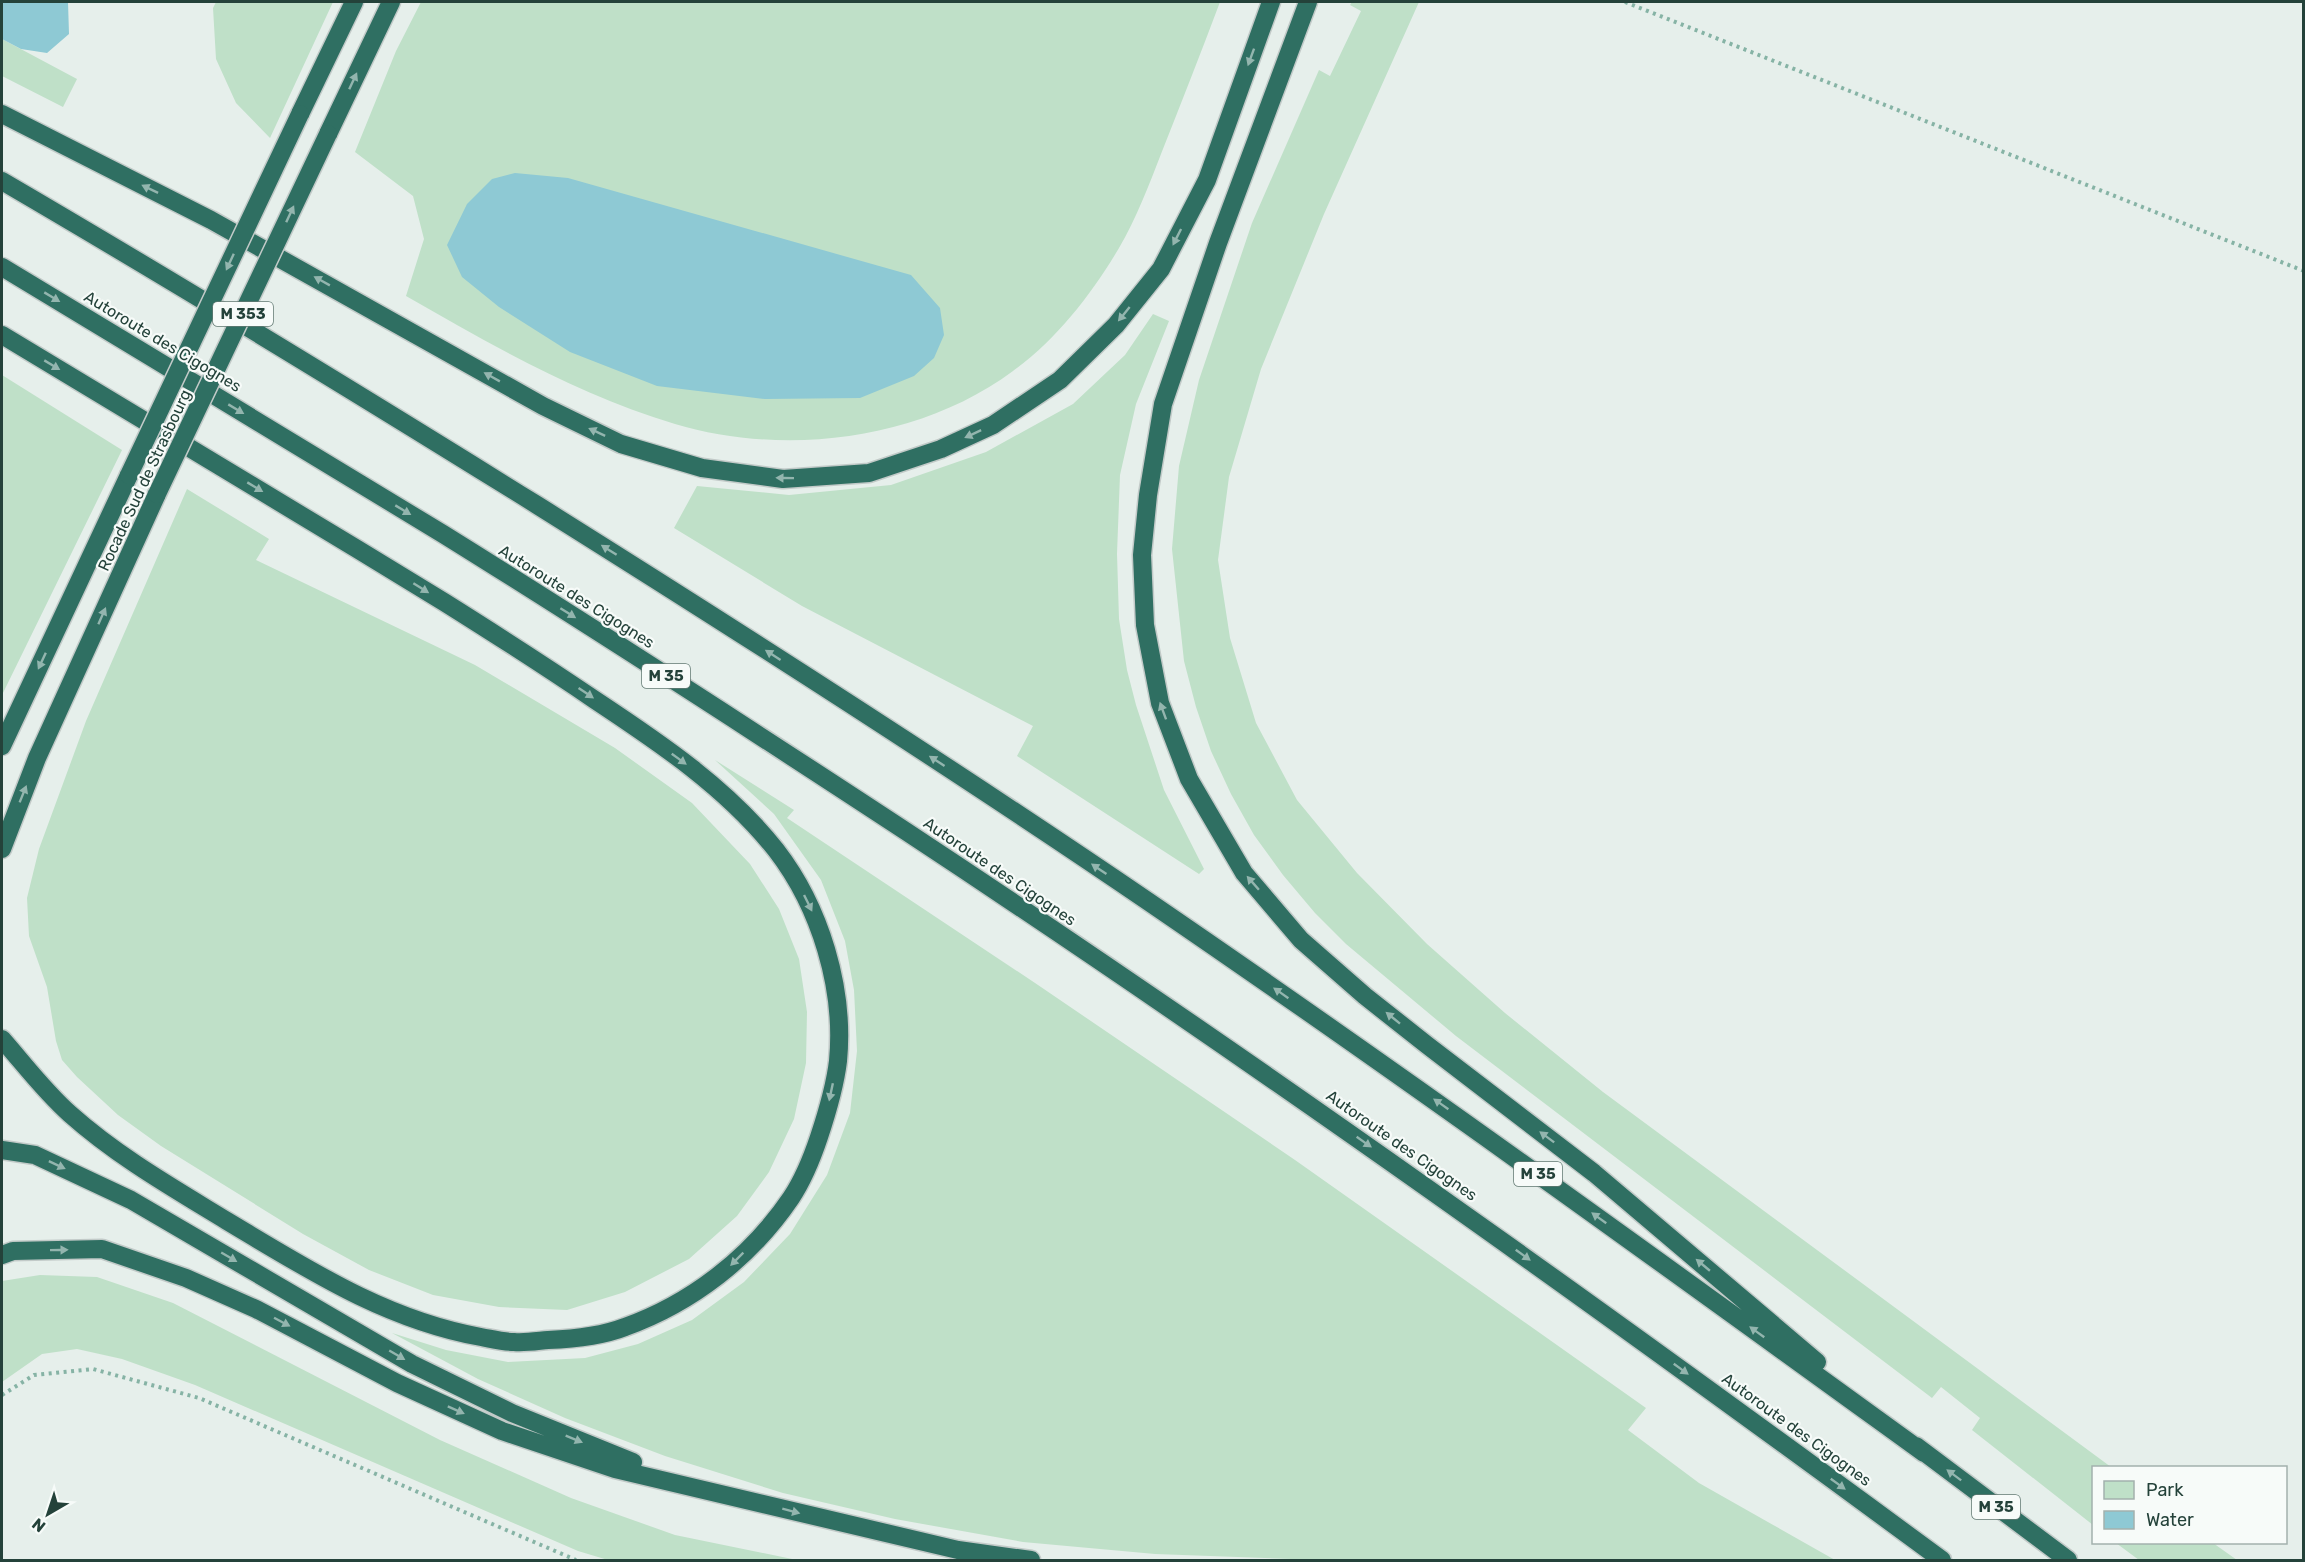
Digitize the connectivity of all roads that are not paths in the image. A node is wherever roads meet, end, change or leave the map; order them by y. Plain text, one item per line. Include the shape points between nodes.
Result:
1 (354, 2) edge
2 (391, 2) edge
3 (1271, 2) edge
4 (1308, 2) edge
5 (1316, 2) edge
6 (1275, 90) junction
7 (2, 114) edge
8 (2, 181) edge
9 (2, 267) edge
10 (2, 335) edge
11 (2, 746) edge
12 (2, 849) edge
13 (2, 1039) edge
14 (2, 1150) edge
15 (2, 1255) edge
16 (1924, 1453) junction
17 (735, 1496) junction
18 (1031, 1560) edge
19 (1942, 1560) edge
20 (2068, 1560) edge

1 -> 11 highway, Rocade Sud de Strasbourg / M 353, bridge
12 -> 2 highway, Rocade Sud de Strasbourg / M 353, bridge via 37,758 158,494
3 -> 7 highway via 1207,180 1161,269 1116,325 1060,380 993,425 941,449 869,473 783,479 702,468 621,444 543,406 211,220
4 - 6 highway
5 - 6 highway
16 -> 6 highway via 1594,1173 1374,1003 1301,940 1244,873 1189,779 1160,703 1145,625 1142,555 1148,495 1163,404
16 -> 8 highway, M 35 via 1465,1121 952,770 318,369
9 -> 19 highway, Autoroute des Cigognes / M 35 via 444,535 912,835 1508,1244
10 -> 13 highway via 506,641 632,724 739,807 778,853 809,903 827,956 838,1011 838,1063 812,1157 792,1197 722,1274 675,1304 621,1329 565,1339 514,1342 448,1331 391,1312 330,1282 151,1174 101,1139 69,1113
14 -> 17 highway via 35,1155 131,1200 412,1364 512,1413 620,1458
15 -> 17 highway via 14,1251 102,1249 186,1278 256,1309 397,1383 502,1431 615,1469
20 -> 16 highway, M 35
17 -> 18 highway via 958,1550

